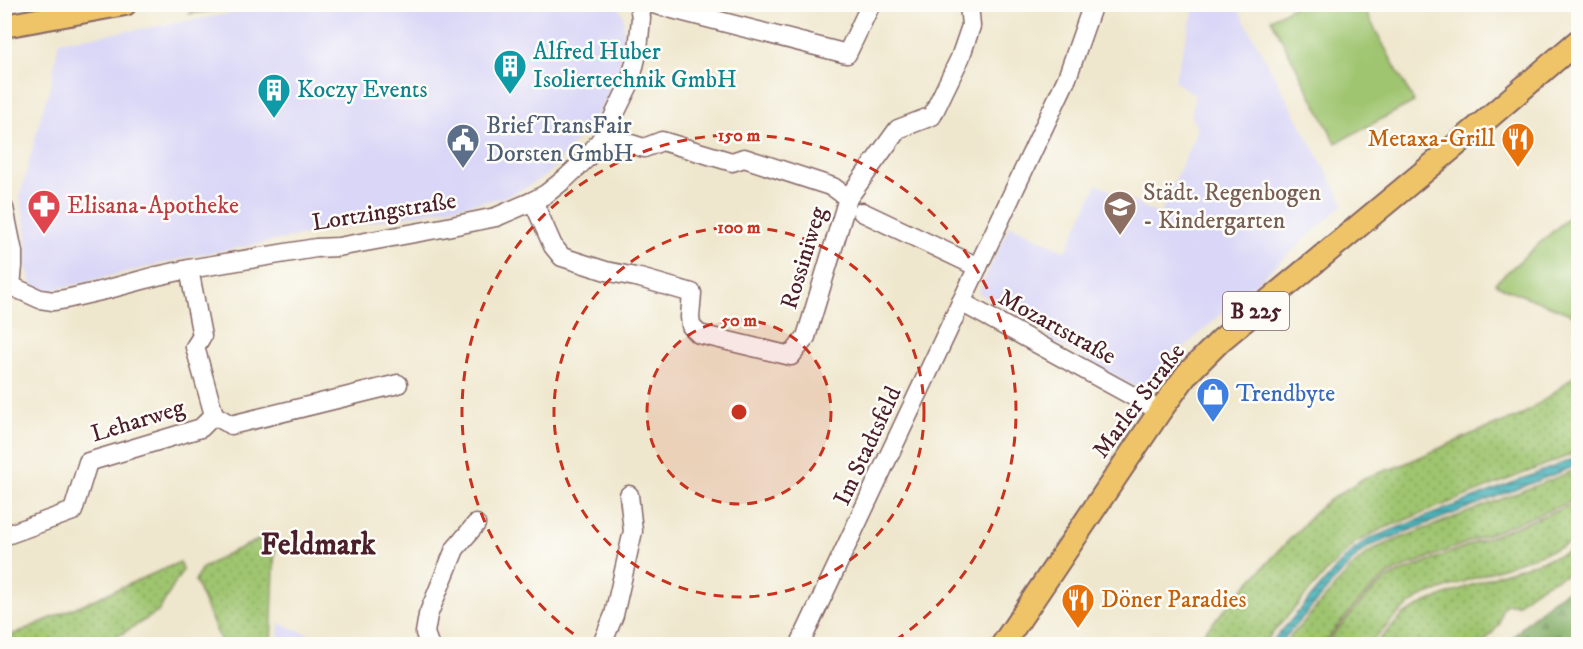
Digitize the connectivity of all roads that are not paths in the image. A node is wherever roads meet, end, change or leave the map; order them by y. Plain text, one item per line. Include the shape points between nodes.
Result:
1 (33, 4) edge
2 (125, 4) edge
3 (639, 4) edge
4 (652, 4) edge
5 (871, 4) edge
6 (969, 4) edge
7 (1093, 4) edge
8 (60, 16) junction
9 (4, 26) edge
10 (1578, 41) edge
11 (605, 134) junction
12 (848, 198) junction
13 (533, 201) junction
14 (4, 208) edge
15 (862, 212) dead end
16 (978, 267) junction
17 (189, 269) junction
18 (8, 288) edge
19 (962, 302) junction
20 (398, 384) dead end
21 (1160, 411) junction
22 (214, 415) junction
23 (629, 495) dead end
24 (476, 524) dead end
25 (4, 536) edge
26 (429, 645) edge
27 (602, 645) edge
28 (800, 645) edge
29 (1003, 645) edge

1 - 8 main road
2 - 8 main road
3 - 11 street, Lortzingstraße via 638,50 630,83
4 - 5 street via 847,54
6 - 12 street via 971,26 932,116 898,129
7 - 16 street, Im Stadtsfeld via 1068,78
8 - 9 main road
10 - 21 main road, Marler Straße / B 225 via 1221,340 1187,374
11 - 12 street, Rossiniweg via 644,148 662,141 732,162 744,158 833,187
11 - 13 street, Lortzingstraße via 566,178
12 - 13 street, Rossiniweg via 806,337 791,356 699,334 691,326 692,293 562,257
13 - 17 street, Lortzingstraße via 496,217 442,228
14 - 18 street via 13,252
15 - 16 street
16 - 19 street, Im Stadtsfeld
17 - 18 street, Lortzingstraße via 53,301
17 - 22 street, Leharweg via 202,336 195,347
19 - 21 street, Mozartstraße
19 - 28 street, Im Stadtsfeld
20 - 22 street, Leharweg via 231,425
21 - 29 main road, Marler Straße / B 225
22 - 25 street, Leharweg via 201,428 87,462 74,511
23 - 27 street via 633,531 614,615
24 - 26 street via 455,549 428,615 425,633

